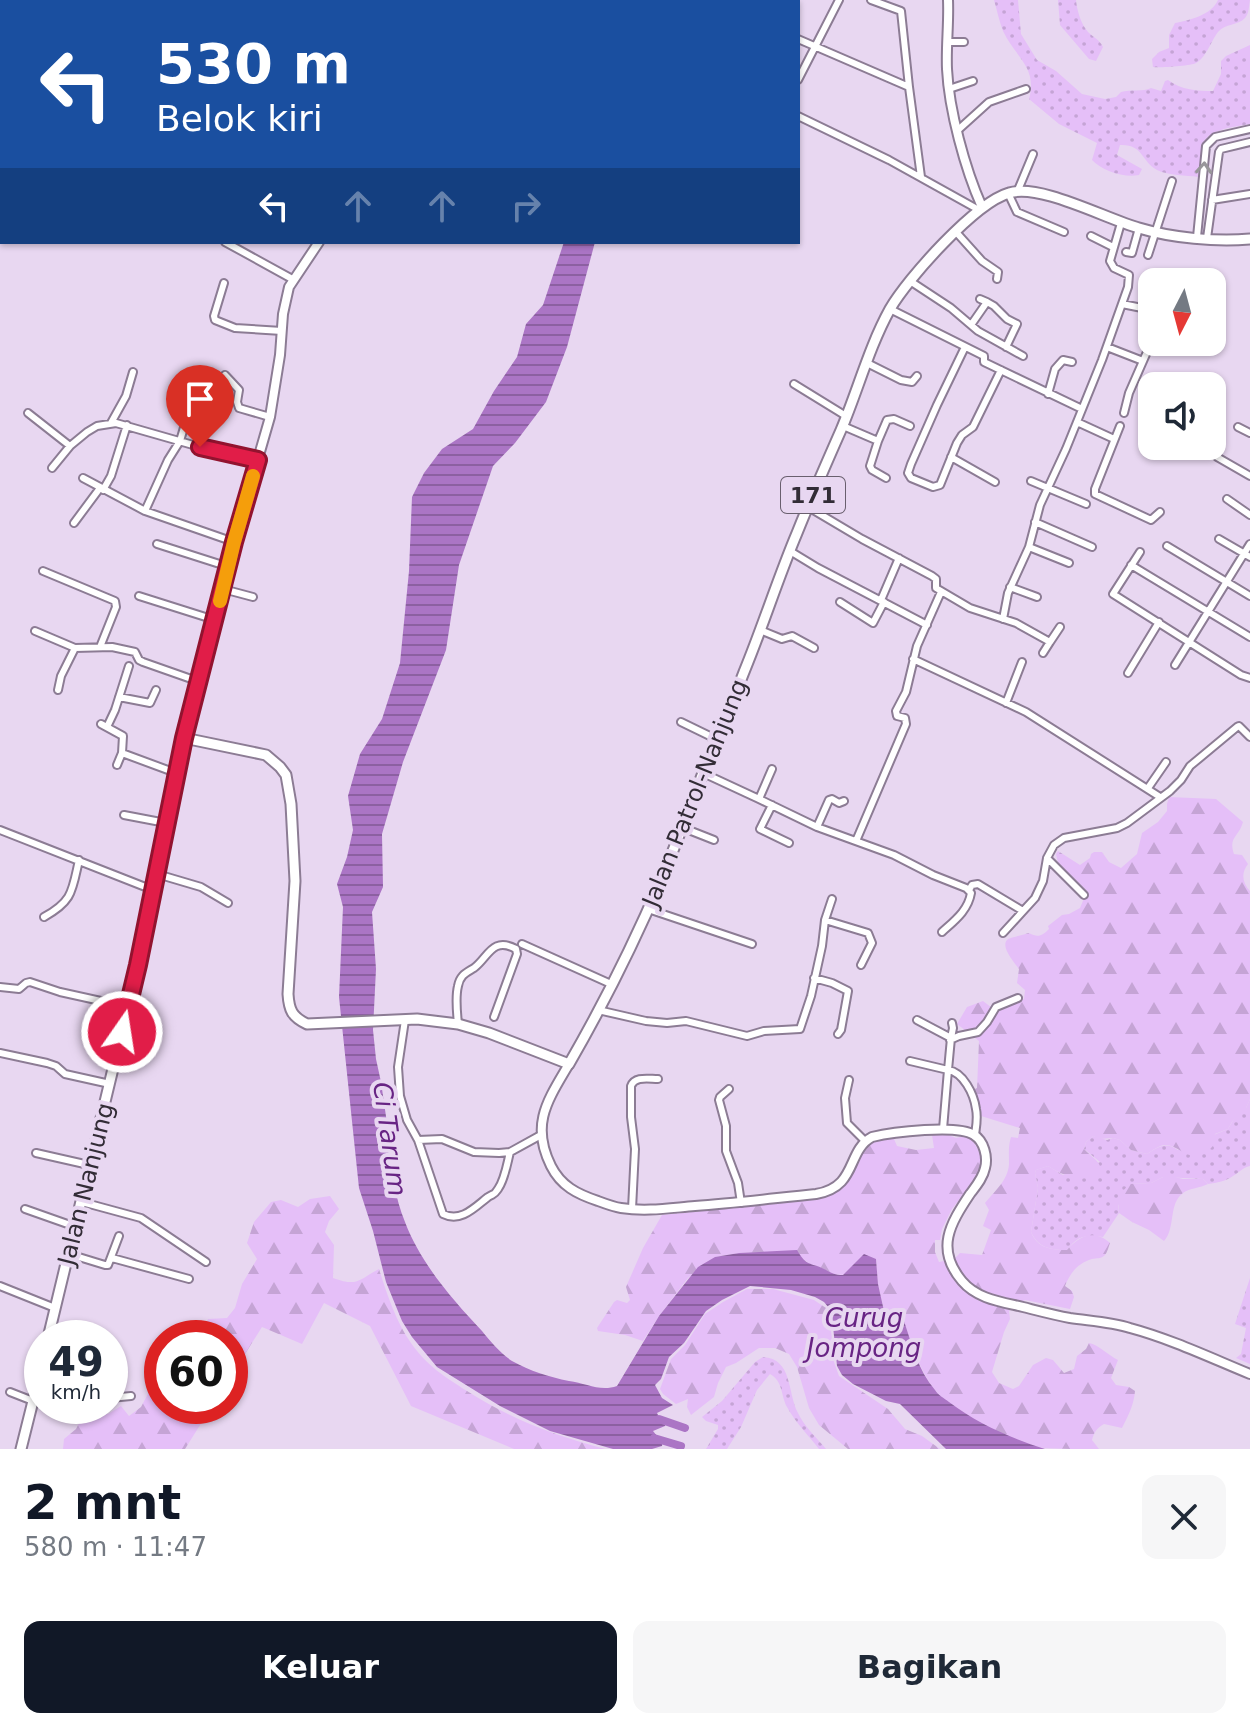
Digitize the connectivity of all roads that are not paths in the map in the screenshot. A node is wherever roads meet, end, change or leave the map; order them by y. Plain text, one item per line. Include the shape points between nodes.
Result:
1 (839, 0) edge
2 (871, 0) edge
3 (902, 0) edge
4 (948, 0) edge
5 (901, 11) junction
6 (800, 40) edge
7 (948, 42) junction
8 (964, 42) dead end
9 (814, 47) junction
10 (800, 76) edge
11 (973, 81) dead end
12 (909, 87) junction
13 (949, 89) junction
14 (1026, 89) dead end
15 (800, 117) edge
16 (1250, 129) edge
17 (958, 130) junction
18 (1250, 142) edge
19 (1033, 154) dead end
20 (921, 177) junction
21 (1172, 181) dead end
22 (1013, 192) junction
23 (1250, 194) edge
24 (1212, 200) junction
25 (980, 208) junction
26 (1121, 223) junction
27 (1139, 228) junction
28 (956, 232) junction
29 (1064, 232) dead end
30 (1157, 233) junction
31 (1091, 236) dead end
32 (1202, 238) junction
33 (1250, 239) edge
34 (229, 244) edge
35 (318, 244) edge
36 (1113, 247) junction
37 (1126, 252) dead end
38 (1148, 255) dead end
39 (997, 279) dead end
40 (294, 280) junction
41 (910, 281) junction
42 (224, 283) dead end
43 (1122, 304) junction
44 (1138, 307) edge
45 (890, 309) junction
46 (971, 325) junction
47 (282, 331) junction
48 (965, 347) junction
49 (1006, 347) junction
50 (1107, 347) junction
51 (1023, 356) dead end
52 (1146, 356) edge
53 (1072, 362) dead end
54 (867, 363) junction
55 (1144, 363) junction
56 (1001, 370) junction
57 (133, 372) dead end
58 (225, 375) dead end
59 (917, 376) dead end
60 (198, 380) dead end
61 (794, 384) dead end
62 (1048, 394) junction
63 (1082, 409) junction
64 (28, 413) dead end
65 (1124, 413) dead end
66 (270, 417) junction
67 (844, 421) junction
68 (1077, 422) junction
69 (111, 424) junction
70 (127, 425) junction
71 (910, 426) dead end
72 (1120, 426) dead end
73 (1238, 427) dead end
74 (1250, 433) edge
75 (1114, 439) junction
76 (180, 441) junction
77 (878, 441) junction
78 (70, 446) junction
79 (951, 457) junction
80 (258, 460) junction
81 (1222, 460) edge
82 (52, 468) dead end
83 (1250, 476) edge
84 (83, 478) dead end
85 (886, 478) dead end
86 (1031, 481) dead end
87 (995, 482) dead end
88 (102, 489) junction
89 (1048, 489) junction
90 (1227, 499) dead end
91 (1086, 504) dead end
92 (808, 507) junction
93 (145, 511) junction
94 (1160, 512) dead end
95 (1250, 515) edge
96 (1035, 522) junction
97 (74, 523) dead end
98 (1219, 539) dead end
99 (234, 542) junction
100 (157, 544) dead end
101 (1250, 544) edge
102 (1167, 546) dead end
103 (1029, 547) junction
104 (1092, 547) dead end
105 (790, 551) junction
106 (1140, 552) dead end
107 (1247, 556) edge
108 (899, 558) junction
109 (1069, 563) dead end
110 (1131, 565) junction
111 (229, 567) junction
112 (43, 571) dead end
113 (1226, 584) junction
114 (1010, 587) junction
115 (223, 589) junction
116 (941, 592) junction
117 (1113, 594) junction
118 (139, 596) dead end
119 (1250, 596) edge
120 (253, 597) dead end
121 (1037, 597) dead end
122 (882, 601) junction
123 (840, 602) dead end
124 (1108, 602) dead end
125 (1208, 613) junction
126 (1003, 619) junction
127 (215, 620) junction
128 (1159, 622) junction
129 (927, 625) junction
130 (1060, 627) dead end
131 (760, 630) junction
132 (35, 631) dead end
133 (1250, 637) edge
134 (1189, 641) junction
135 (1050, 642) junction
136 (100, 647) junction
137 (75, 648) junction
138 (814, 648) dead end
139 (1043, 653) dead end
140 (913, 659) junction
141 (1022, 662) dead end
142 (1175, 665) dead end
143 (129, 666) dead end
144 (1128, 673) dead end
145 (1250, 678) edge
146 (197, 681) junction
147 (58, 690) dead end
148 (156, 690) dead end
149 (119, 697) junction
150 (1006, 703) junction
151 (681, 722) dead end
152 (1250, 737) edge
153 (184, 738) junction
154 (716, 739) junction
155 (122, 753) junction
156 (1166, 762) dead end
157 (117, 765) dead end
158 (772, 769) dead end
159 (176, 773) junction
160 (703, 773) junction
161 (1148, 788) junction
162 (1160, 797) junction
163 (759, 799) junction
164 (844, 801) dead end
165 (772, 805) junction
166 (124, 815) dead end
167 (166, 823) junction
168 (681, 827) junction
169 (817, 827) junction
170 (0, 830) edge
171 (714, 840) dead end
172 (856, 841) junction
173 (789, 843) dead end
174 (1047, 858) junction
175 (79, 860) junction
176 (157, 874) junction
177 (153, 890) junction
178 (969, 890) junction
179 (1084, 895) dead end
180 (832, 899) dead end
181 (228, 903) dead end
182 (648, 909) junction
183 (1023, 911) junction
184 (44, 917) dead end
185 (825, 920) junction
186 (942, 932) dead end
187 (1003, 933) dead end
188 (522, 944) dead end
189 (752, 944) dead end
190 (861, 965) dead end
191 (814, 978) junction
192 (611, 984) junction
193 (0, 987) edge
194 (1018, 998) dead end
195 (128, 1007) junction
196 (598, 1010) junction
197 (494, 1017) dead end
198 (402, 1020) junction
199 (917, 1020) dead end
200 (952, 1023) dead end
201 (458, 1024) junction
202 (838, 1034) dead end
203 (950, 1039) junction
204 (0, 1053) edge
205 (910, 1061) dead end
206 (569, 1064) junction
207 (948, 1070) junction
208 (658, 1079) dead end
209 (849, 1080) dead end
210 (110, 1084) junction
211 (729, 1089) dead end
212 (943, 1129) junction
213 (541, 1135) junction
214 (975, 1135) junction
215 (418, 1140) junction
216 (865, 1141) junction
217 (510, 1152) junction
218 (36, 1153) dead end
219 (89, 1165) junction
220 (82, 1202) junction
221 (741, 1203) junction
222 (25, 1209) dead end
223 (632, 1209) junction
224 (76, 1227) junction
225 (119, 1236) dead end
226 (69, 1254) junction
227 (112, 1258) junction
228 (206, 1262) dead end
229 (189, 1279) dead end
230 (0, 1286) edge
231 (55, 1308) junction
232 (52, 1320) edge
233 (1250, 1374) edge
234 (10, 1392) dead end
235 (128, 1396) edge
236 (131, 1396) dead end
237 (24, 1397) edge
238 (27, 1424) edge
239 (21, 1449) edge

1 - 9 street
2 - 5 street
3 - 5 street
4 - 7 street
5 - 12 street
6 - 9 street
7 - 8 street
7 - 13 street
9 - 10 street
9 - 12 street
11 - 13 street
12 - 20 street
13 - 17 street
14 - 17 street via 989,102
15 - 20 street
32 -> 16 street via 1206,146 1215,137
17 - 25 street
18 - 24 street via 1220,150
19 - 22 street
20 - 25 street
21 - 30 street
22 - 25 main road, Jalan Patrol-Nanjung / 171
22 - 26 main road via 1043,194
22 - 29 street via 1017,212
23 - 24 street
24 - 32 street
25 - 28 main road, Jalan Patrol-Nanjung / 171
26 - 27 main road
26 - 36 street
27 - 30 main road
27 - 37 street via 1132,253
28 - 39 street via 998,272
28 - 41 main road, Jalan Patrol-Nanjung / 171
30 - 32 main road
30 - 38 street
31 - 36 street
32 - 33 main road
34 - 40 street
35 - 40 street, Jalan Nanjung
36 - 43 street via 1111,264 1129,275
40 - 47 street, Jalan Nanjung
41 - 45 main road, Jalan Patrol-Nanjung / 171
41 - 46 street
42 - 47 street via 215,320 240,329
43 - 44 street
43 - 50 street
45 - 48 street
45 - 54 main road, Jalan Patrol-Nanjung / 171
46 - 49 street
46 - 49 street via 983,300 994,306 1017,324
47 - 66 street, Jalan Nanjung
48 - 56 street
48 - 79 street via 909,476 938,486
49 - 51 street
50 - 55 street
50 - 63 street
52 - 55 street
53 - 62 street via 1057,365
54 - 59 street via 901,380 912,382
54 - 67 main road, Jalan Patrol-Nanjung / 171
55 - 65 street
56 - 62 street
56 - 79 street via 973,427 962,435
57 - 69 street
58 - 66 street via 239,391 239,408
60 - 76 street
61 - 67 street
62 - 63 street
63 - 68 street
64 - 78 street
66 - 80 street, Jalan Nanjung
67 - 77 street
67 - 92 main road, Jalan Patrol-Nanjung / 171
68 - 75 street
68 - 89 street
69 - 70 street
69 - 78 street via 97,426
70 - 76 street
70 - 88 street
71 - 77 street via 887,420
72 - 75 street
73 - 74 street
75 - 94 street via 1095,494 1151,520
76 - 80 street
76 - 93 street
77 - 85 street via 870,466
78 - 82 street
79 - 87 street
80 - 99 street, Jalan Nanjung
81 - 83 street
84 - 88 street
86 - 89 street
88 - 93 street
88 - 97 street
89 - 91 street
89 - 96 street
90 - 95 street
92 - 105 main road, Jalan Patrol-Nanjung / 171
92 - 108 street
93 - 99 street
96 - 103 street
96 - 104 street
98 - 107 street
99 - 111 street, Jalan Nanjung
100 - 111 street
101 - 107 street
102 - 113 street
103 - 109 street
103 - 114 street
105 - 122 street
105 - 131 main road, Jalan Patrol-Nanjung / 171
106 - 110 street
107 - 113 street
108 - 116 street via 935,577
108 - 122 street
110 - 117 street
110 - 125 street
111 - 115 street, Jalan Nanjung
112 - 136 street via 115,601
113 - 119 street
113 - 125 street
114 - 121 street
114 - 126 street
115 - 120 street
115 - 127 street, Jalan Nanjung
116 - 126 street
116 - 129 street
117 - 124 street
117 - 128 street
118 - 127 street
122 - 123 street via 871,626
122 - 129 street
125 - 133 street
125 - 134 street
126 - 135 street
127 - 146 street, Jalan Nanjung
128 - 134 street
128 - 144 street
129 - 140 street
130 - 135 street
131 - 138 street via 782,639 792,636
131 - 154 main road, Jalan Patrol-Nanjung / 171
132 - 137 street
134 - 142 street
134 - 145 street
135 - 139 street
136 - 137 street
136 - 146 street via 135,652 143,662
137 - 147 street
140 - 150 street
140 - 172 street via 895,714 906,724
141 - 150 street
143 - 149 street
146 - 153 street, Jalan Nanjung
148 - 149 street via 150,703
149 - 155 street via 104,725 123,736
150 - 161 street
151 - 154 street
152 - 162 street via 1237,727
153 - 159 main road, Jalan Nanjung
153 - 198 main road via 266,755 286,775 295,881 289,1007 296,1019 307,1024
154 - 160 main road, Jalan Patrol-Nanjung / 171
155 - 157 street
155 - 159 street
156 - 161 street
158 - 163 street
159 - 167 main road, Jalan Nanjung
160 - 163 street
160 - 168 main road, Jalan Patrol-Nanjung / 171
161 - 162 street
162 - 174 street via 1117,828 1064,838
163 - 165 street
164 - 169 street via 829,800
165 - 169 street
165 - 173 street via 760,829
166 - 167 street
167 - 176 main road, Jalan Nanjung
168 - 171 street
168 - 182 main road, Jalan Patrol-Nanjung / 171
169 - 172 street
170 - 175 street
172 - 178 street
174 - 179 street
174 - 183 street via 1035,898
175 - 177 street
175 - 184 street via 67,900
176 - 177 main road, Jalan Nanjung
176 - 181 street via 201,887
177 - 195 main road, Jalan Nanjung
178 - 183 street via 978,884
178 - 186 street via 961,914
180 - 185 street
182 - 189 street
182 - 192 main road, Jalan Patrol-Nanjung / 171
183 - 187 street
185 - 190 street via 868,933 872,943
185 - 191 street
188 - 192 street
191 - 196 street via 799,1029 747,1036 686,1021 646,1021
191 - 202 street via 848,991
192 - 196 main road, Jalan Patrol-Nanjung / 171
193 - 195 street via 19,989 30,982
194 - 203 street via 996,1007 978,1032
195 - 210 main road, Jalan Nanjung
196 - 206 main road, Jalan Patrol-Nanjung / 171
197 - 201 street via 517,954 510,946 491,949 462,975
198 - 201 main road
198 - 215 street via 400,1096
199 - 203 street
200 - 203 street
201 - 206 main road
203 - 207 street
204 - 210 street
205 - 207 street
206 - 213 street via 543,1111
207 - 212 street
207 - 214 street via 960,1075 972,1095
208 - 223 street via 637,1080 631,1086
209 - 216 street via 847,1123
210 - 219 main road, Jalan Nanjung
211 - 221 street via 719,1100
212 - 214 street
212 - 216 street
213 - 217 street
213 - 223 street via 562,1183 587,1197
214 - 233 street via 987,1161 982,1178 952,1221 947,1250 968,1288 1004,1303 1128,1327
215 - 217 street via 442,1139 487,1154
215 - 217 street via 443,1214 453,1218 496,1193
216 - 221 street via 836,1188
218 - 219 street
219 - 220 main road, Jalan Nanjung
220 - 224 main road, Jalan Nanjung
220 - 228 street via 141,1218
221 - 223 street
222 - 224 street
224 - 226 main road, Jalan Nanjung
225 - 227 street
226 - 227 street via 105,1265
226 - 231 main road, Jalan Nanjung
227 - 229 street
230 - 231 street
231 - 232 main road, Jalan Nanjung
234 - 237 street
235 - 236 street
238 - 239 main road

